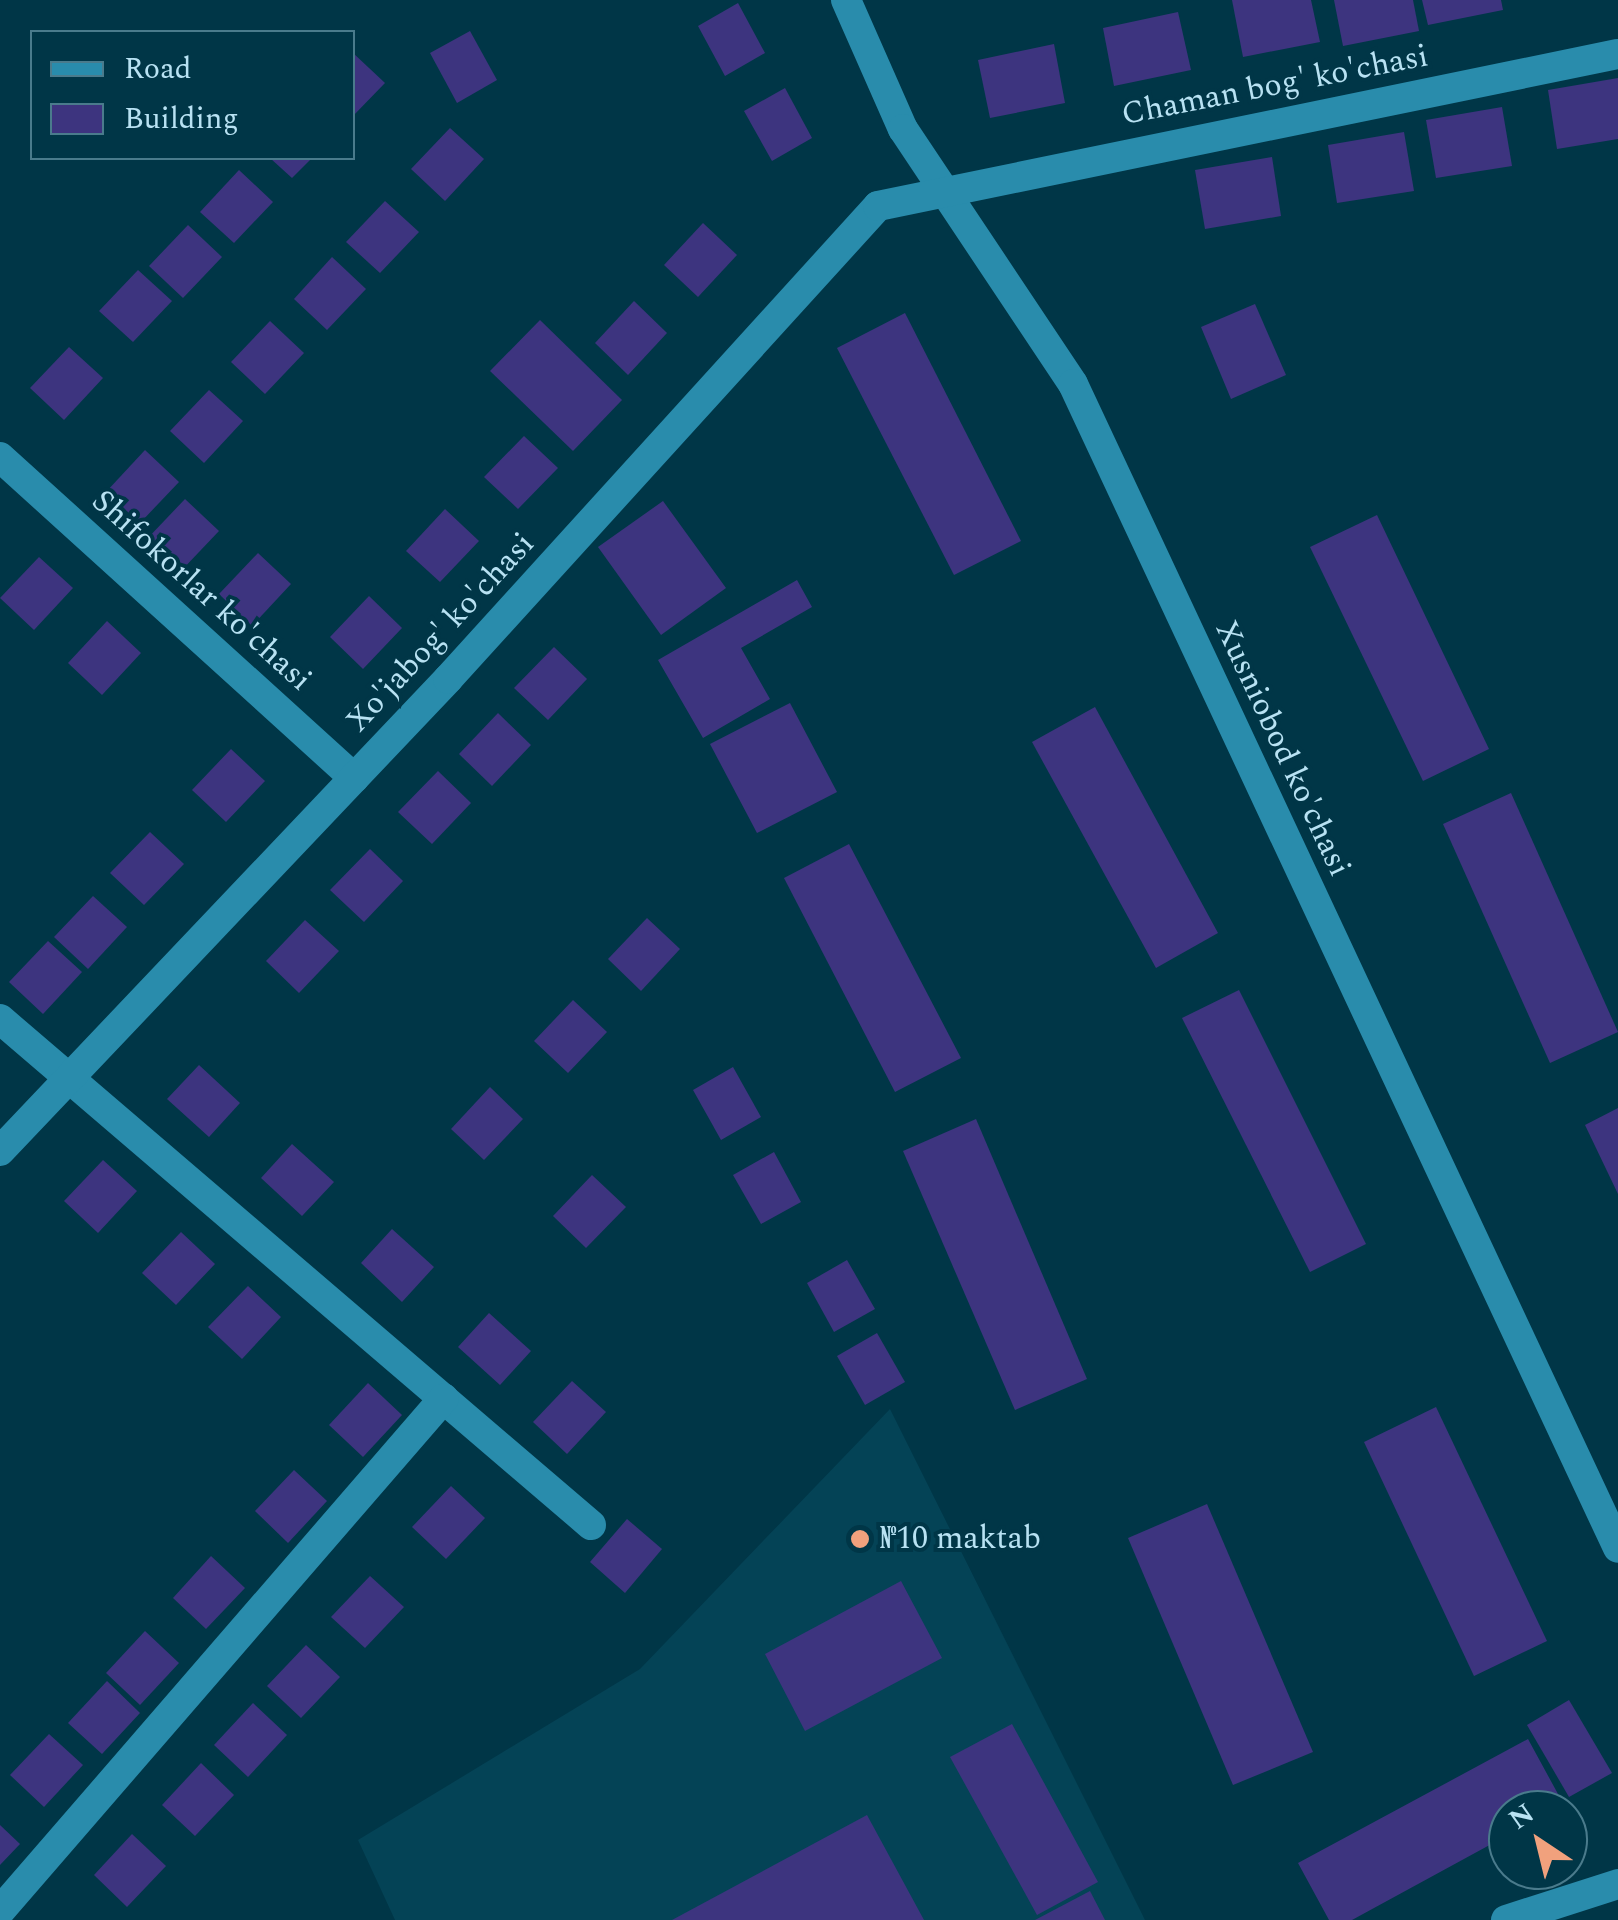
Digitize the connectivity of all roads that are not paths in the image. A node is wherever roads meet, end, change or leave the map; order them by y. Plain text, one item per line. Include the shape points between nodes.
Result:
1 (846, 0) edge
2 (1618, 54) edge
3 (946, 190) junction
4 (0, 457) edge
5 (354, 778) junction
6 (0, 1019) edge
7 (69, 1078) junction
8 (0, 1151) edge
9 (444, 1398) junction
10 (591, 1525) dead end
11 (1618, 1548) edge
12 (1618, 1884) edge
13 (0, 1911) edge
14 (1506, 1920) edge

1 - 3 street, Xusniobod ko'chasi via 903,129
2 - 3 street, Chaman bog' ko'chasi
3 - 5 street, Xo'jabog' ko'chasi via 878,206
3 - 11 street, Xusniobod ko'chasi via 1073,384
4 - 5 street, Shifokorlar ko'chasi
5 - 7 street, Xo'jabog' ko'chasi
6 - 7 street
7 - 8 street, Xo'jabog' ko'chasi
7 - 9 street
9 - 10 street
9 - 13 street
12 - 14 street

